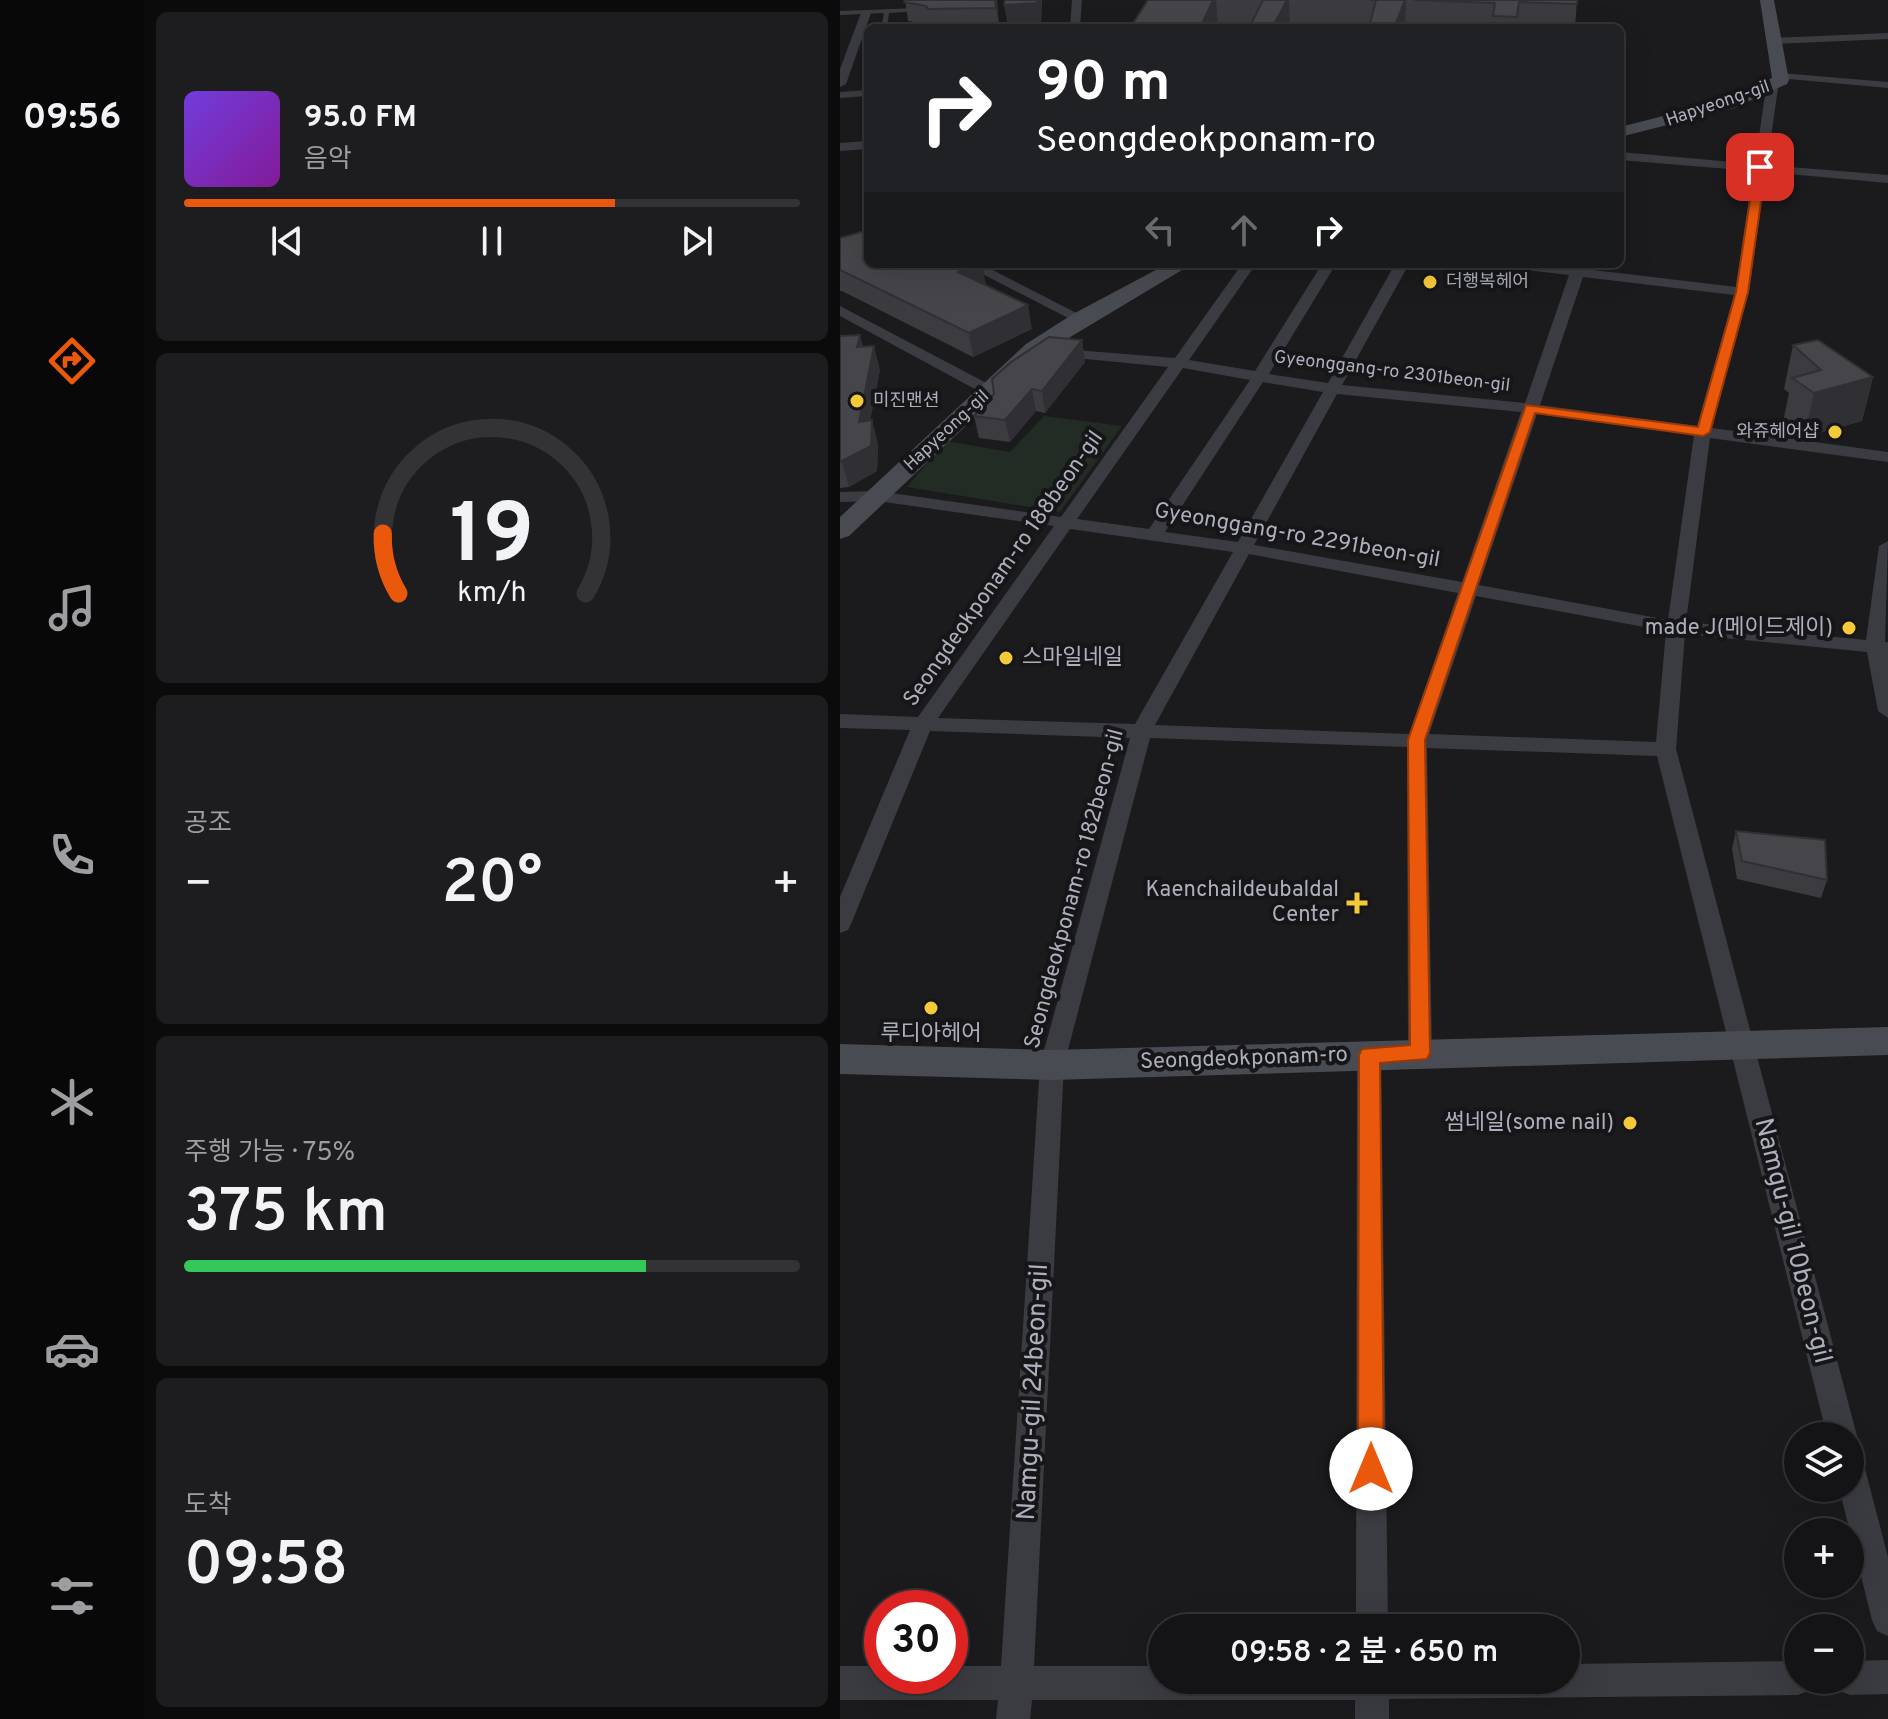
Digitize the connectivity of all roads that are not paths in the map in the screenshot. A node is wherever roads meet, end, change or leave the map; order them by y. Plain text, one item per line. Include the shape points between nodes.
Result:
1 (1077, 0) edge
2 (1767, 0) edge
3 (932, 9) edge
4 (887, 12) junction
5 (840, 13) edge
6 (866, 13) junction
7 (885, 24) edge
8 (1075, 24) edge
9 (1888, 36) edge
10 (1775, 41) junction
11 (864, 49) edge
12 (854, 50) junction
13 (1776, 82) junction
14 (840, 84) edge
15 (1888, 85) edge
16 (864, 93) edge
17 (840, 95) edge
18 (1624, 135) edge
19 (864, 145) edge
20 (840, 147) edge
21 (1624, 156) edge
22 (1760, 167) junction
23 (1888, 179) edge
24 (985, 268) edge
25 (1175, 268) edge
26 (1246, 268) edge
27 (1327, 268) edge
28 (1400, 268) edge
29 (1578, 268) edge
30 (1742, 292) junction
31 (840, 310) edge
32 (1081, 319) junction
33 (1034, 349) junction
34 (1178, 363) junction
35 (1259, 377) junction
36 (1333, 389) junction
37 (990, 391) junction
38 (1530, 408) junction
39 (1703, 432) junction
40 (1888, 457) edge
41 (877, 496) junction
42 (840, 497) edge
43 (1065, 523) junction
44 (840, 531) edge
45 (1154, 535) junction
46 (1888, 546) edge
47 (1244, 548) junction
48 (1468, 590) junction
49 (1676, 627) junction
50 (1881, 647) edge
51 (1888, 711) edge
52 (840, 721) edge
53 (923, 724) junction
54 (1142, 730) junction
55 (1417, 740) junction
56 (1666, 749) junction
57 (840, 924) edge
58 (1888, 1041) edge
59 (1743, 1045) junction
60 (1420, 1053) junction
61 (1369, 1055) junction
62 (840, 1059) edge
63 (1052, 1065) junction
64 (1838, 1422) edge
65 (1858, 1502) edge
66 (1372, 1614) edge
67 (1888, 1620) edge
68 (1888, 1677) edge
69 (1784, 1678) edge
70 (1864, 1678) edge
71 (1580, 1680) edge
72 (840, 1683) edge
73 (1017, 1683) junction
74 (1148, 1683) edge
75 (1372, 1694) edge
76 (1013, 1719) edge
77 (1372, 1719) edge

1 - 8 street
2 - 10 street, Hapyeong-gil
3 - 4 lane
4 - 6 lane
4 - 7 lane
5 - 6 lane
6 - 12 street
9 - 10 street
10 - 13 street, Hapyeong-gil
11 - 12 street
12 - 14 street
13 - 15 street
13 - 18 street, Hapyeong-gil
13 - 22 street, Namgu-gil 10beon-gil
16 - 17 street
19 - 20 street
21 - 22 street
22 - 23 street
22 - 30 street, Namgu-gil 10beon-gil
24 - 32 street
25 - 32 street, Hapyeong-gil
26 - 34 street, Seongdeokponam-ro 188beon-gil
27 - 35 street
28 - 36 street, Seongdeokponam-ro 182beon-gil
29 - 30 street
29 - 38 street
30 - 39 street, Namgu-gil 10beon-gil
31 - 37 street
32 - 33 street, Hapyeong-gil
33 - 34 street, Gyeonggang-ro 2301beon-gil
33 - 37 street, Hapyeong-gil
34 - 35 street, Gyeonggang-ro 2301beon-gil
34 - 43 street, Seongdeokponam-ro 188beon-gil
35 - 36 street, Gyeonggang-ro 2301beon-gil
35 - 45 street
36 - 38 street, Gyeonggang-ro 2301beon-gil
36 - 47 street, Seongdeokponam-ro 182beon-gil
37 - 41 street, Hapyeong-gil
38 - 39 street, Gyeonggang-ro 2301beon-gil
38 - 48 street
39 - 40 street, Gyeonggang-ro 2301beon-gil
39 - 49 street, Namgu-gil 10beon-gil
41 - 42 street, Gyeonggang-ro 2291beon-gil
41 - 43 street, Gyeonggang-ro 2291beon-gil
41 - 44 street, Hapyeong-gil
43 - 45 street, Gyeonggang-ro 2291beon-gil
43 - 53 street, Seongdeokponam-ro 188beon-gil
45 - 47 street, Gyeonggang-ro 2291beon-gil
46 - 50 street
47 - 48 street, Gyeonggang-ro 2291beon-gil
47 - 54 street, Seongdeokponam-ro 182beon-gil
48 - 49 street, Gyeonggang-ro 2291beon-gil
48 - 55 street
49 - 50 street, Gyeonggang-ro 2291beon-gil
49 - 56 street, Namgu-gil 10beon-gil
50 - 51 street
52 - 53 street
53 - 54 street
53 - 57 street, Seongdeokponam-ro 188beon-gil
54 - 55 street
54 - 63 street, Seongdeokponam-ro 182beon-gil
55 - 56 street
55 - 60 street
56 - 59 street, Namgu-gil 10beon-gil
58 - 59 street, Seongdeokponam-ro
59 - 60 street, Seongdeokponam-ro
59 - 64 street, Namgu-gil 10beon-gil
60 - 61 street, Seongdeokponam-ro
61 - 63 street, Seongdeokponam-ro
61 - 66 street
62 - 63 street, Seongdeokponam-ro
63 - 73 street, Namgu-gil 24beon-gil
65 - 67 street
68 - 70 street
69 - 71 street
72 - 73 street
73 - 74 street
73 - 76 street, Namgu-gil 24beon-gil
75 - 77 street

